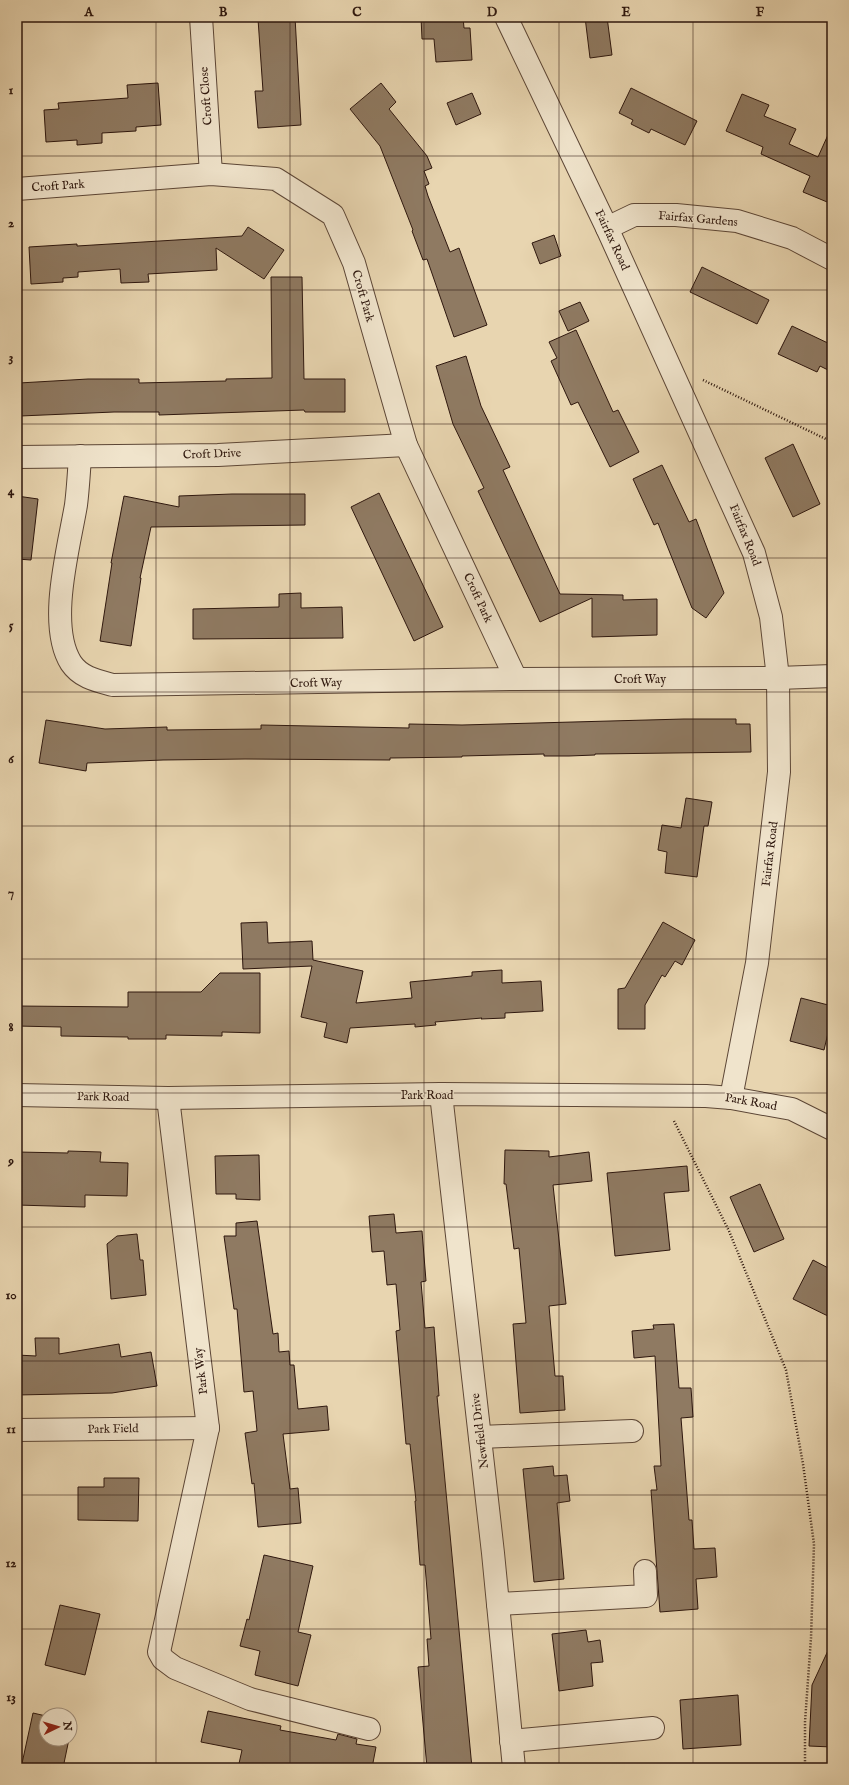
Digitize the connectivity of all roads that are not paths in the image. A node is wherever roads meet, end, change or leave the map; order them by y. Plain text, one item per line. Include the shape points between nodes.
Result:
1 (201, 17) edge
2 (506, 17) edge
3 (211, 174) junction
4 (17, 189) edge
5 (607, 228) junction
6 (832, 259) edge
7 (406, 445) junction
8 (80, 456) junction
9 (17, 457) edge
10 (832, 676) edge
11 (778, 678) junction
12 (516, 679) junction
13 (441, 1094) junction
14 (17, 1095) edge
15 (168, 1098) junction
16 (731, 1098) junction
17 (832, 1129) edge
18 (208, 1428) junction
19 (17, 1430) edge
20 (632, 1431) dead end
21 (480, 1437) junction
22 (645, 1571) dead end
23 (498, 1604) junction
24 (654, 1728) dead end
25 (369, 1729) dead end
26 (511, 1741) junction
27 (514, 1768) edge

1 - 3 street, Croft Close
2 - 5 street, Fairfax Road
3 - 4 street, Croft Park
3 - 7 street, Croft Park via 276,179 333,214 354,263
5 - 6 street, Fairfax Gardens via 634,215 676,215 737,221 792,238
5 - 11 street, Fairfax Road via 754,553 771,617
7 - 8 street, Croft Drive via 218,454
7 - 12 street, Croft Park
8 - 9 street, Croft Drive
8 - 12 street, Croft Way via 76,504 60,610 61,640 72,664 90,680 113,685
10 - 11 street, Croft Way
11 - 12 street, Croft Way
11 - 16 street, Fairfax Road via 779,772 757,963
13 - 15 street, Park Road
13 - 16 street, Park Road
13 - 21 street, Newfield Drive
14 - 15 street, Park Road
15 - 18 street, Park Way
16 - 17 street, Park Road via 792,1109
18 - 19 street, Park Field
18 - 25 street, Park Way via 159,1652 163,1659 175,1668 250,1699
20 - 21 street
21 - 23 street, Newfield Drive
22 - 23 street via 646,1596
23 - 26 street, Newfield Drive
24 - 26 street
26 - 27 street, Newfield Drive

